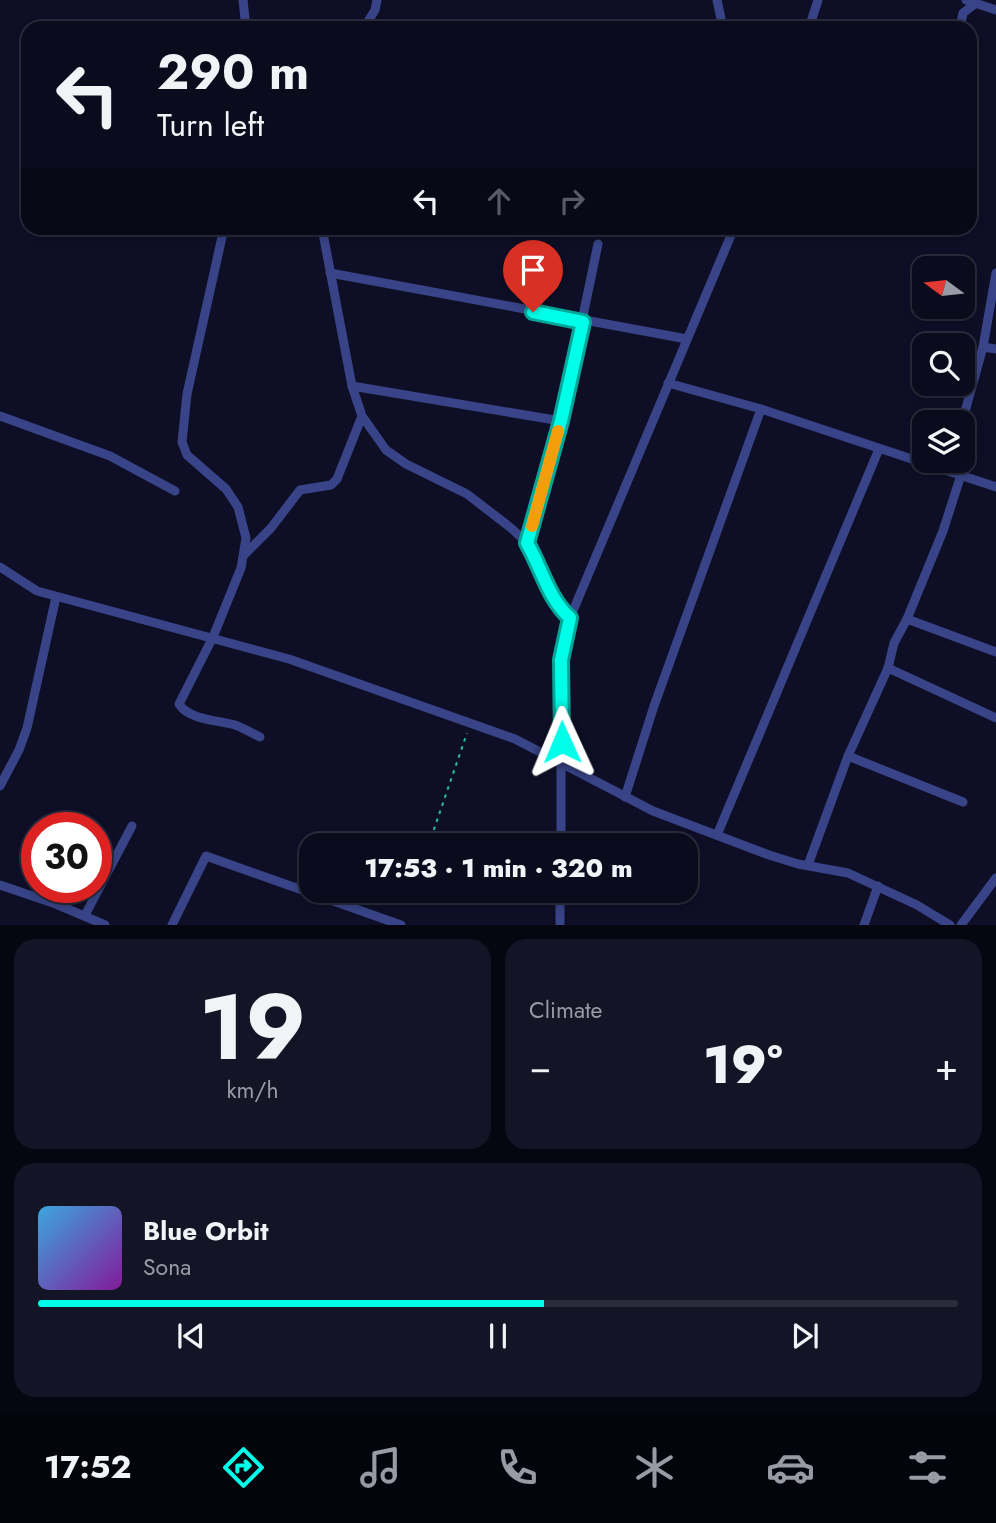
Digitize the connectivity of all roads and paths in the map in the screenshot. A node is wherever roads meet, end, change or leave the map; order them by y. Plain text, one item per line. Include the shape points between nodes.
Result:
1 (234, 0) edge
2 (377, 0) edge
3 (717, 0) edge
4 (818, 0) edge
5 (970, 2) edge
6 (244, 4) edge
7 (996, 10) edge
8 (368, 21) edge
9 (722, 21) edge
10 (812, 21) edge
11 (961, 21) edge
12 (222, 235) edge
13 (323, 235) edge
14 (731, 235) edge
15 (598, 244) dead end
16 (330, 273) junction
17 (996, 273) edge
18 (583, 322) junction
19 (687, 339) junction
20 (983, 347) junction
21 (996, 349) edge
22 (668, 383) junction
23 (352, 386) junction
24 (761, 409) junction
25 (965, 410) edge
26 (0, 416) edge
27 (362, 416) junction
28 (561, 421) junction
29 (879, 449) junction
30 (912, 457) edge
31 (958, 473) edge
32 (961, 475) junction
33 (996, 487) edge
34 (175, 491) dead end
35 (527, 543) junction
36 (244, 555) junction
37 (0, 567) edge
38 (56, 597) junction
39 (570, 618) junction
40 (907, 619) junction
41 (213, 637) junction
42 (996, 652) edge
43 (888, 667) junction
44 (996, 718) edge
45 (470, 724) junction
46 (260, 737) dead end
47 (848, 756) junction
48 (562, 764) junction
49 (0, 786) edge
50 (625, 797) junction
51 (963, 802) dead end
52 (132, 826) dead end
53 (433, 833) edge
54 (561, 833) edge
55 (717, 835) junction
56 (808, 865) junction
57 (996, 878) edge
58 (0, 885) edge
59 (878, 886) junction
60 (560, 903) edge
61 (85, 915) junction
62 (105, 925) edge
63 (172, 925) edge
64 (401, 925) edge
65 (560, 925) edge
66 (864, 925) edge
67 (950, 925) edge
68 (961, 925) edge

1 - 6 street
2 - 8 street
3 - 9 street
4 - 10 street
5 - 7 street
5 - 11 street
12 - 36 street via 187,394 183,442 187,455 226,489 238,507 246,538
13 - 16 street
14 - 19 street
15 - 18 street
16 - 18 street
16 - 23 street
17 - 20 street
18 - 19 street
18 - 28 street
19 - 22 street
20 - 21 street
20 - 25 street
22 - 24 street
22 - 39 street
23 - 27 street
23 - 28 street
24 - 29 street
24 - 50 street
26 - 34 street via 110,456
27 - 35 street via 386,450 467,494
27 - 36 street via 337,479 331,485 300,490
28 - 35 street
29 - 30 street
29 - 55 street
31 - 32 street
32 - 33 street
32 - 40 street
35 - 39 street via 552,598
36 - 41 street
37 - 38 street via 22,583
38 - 41 street
38 - 49 street via 27,729
39 - 48 street via 561,660
40 - 42 street
40 - 43 street
41 - 45 street via 289,659
41 - 46 street via 179,704 192,715
43 - 44 street
43 - 47 street
45 - 48 street via 515,739
45 - 53 path
47 - 51 street
47 - 56 street
48 - 50 street
48 - 54 street
50 - 55 street
52 - 61 street
55 - 56 street
56 - 59 street via 849,873
57 - 68 street
58 - 61 street
59 - 66 street
59 - 67 street
60 - 65 street
61 - 62 street
63 - 64 street via 206,856

